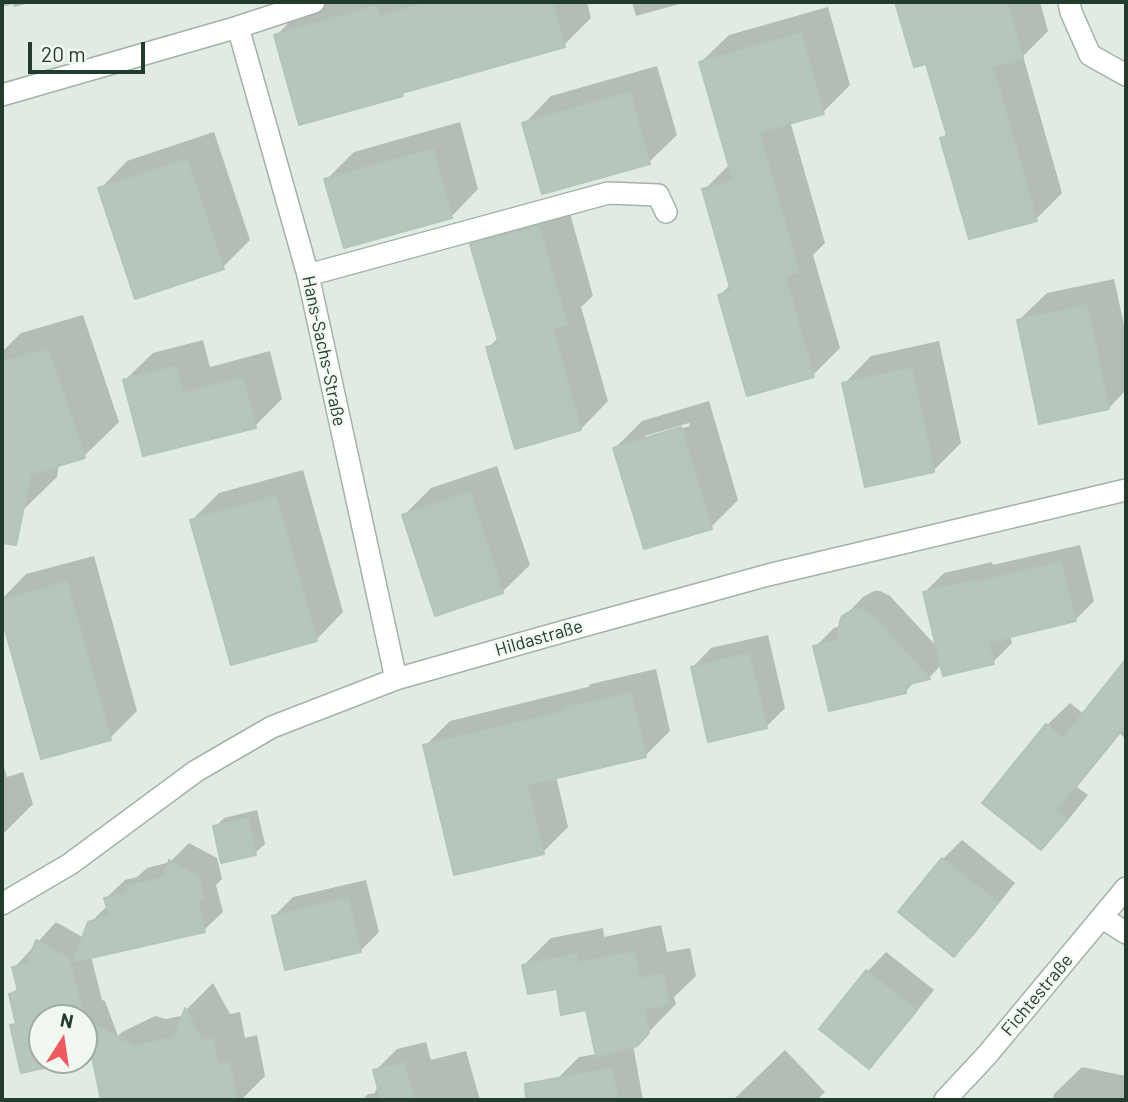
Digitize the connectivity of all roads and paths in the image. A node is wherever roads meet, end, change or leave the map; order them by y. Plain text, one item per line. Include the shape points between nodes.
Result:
1 (314, 2) edge
2 (1069, 2) edge
3 (238, 27) junction
4 (1126, 75) edge
5 (2, 95) edge
6 (666, 212) dead end
7 (308, 275) junction
8 (1126, 490) edge
9 (396, 679) junction
10 (1126, 888) edge
11 (2, 904) edge
12 (1103, 918) junction
13 (1126, 933) edge
14 (946, 1100) edge

1 - 3 street
2 - 4 street via 1090,55
3 - 5 street
3 - 7 street, Hans-Sachs-Straße
6 - 7 street via 658,195 608,193
7 - 9 street, Hans-Sachs-Straße
8 - 9 street, Hildastraße via 768,575
9 - 11 street, Hildastraße via 250,739 196,771 71,864
10 - 12 street, Fichtestraße
12 - 13 street
12 - 14 street, Fichtestraße

